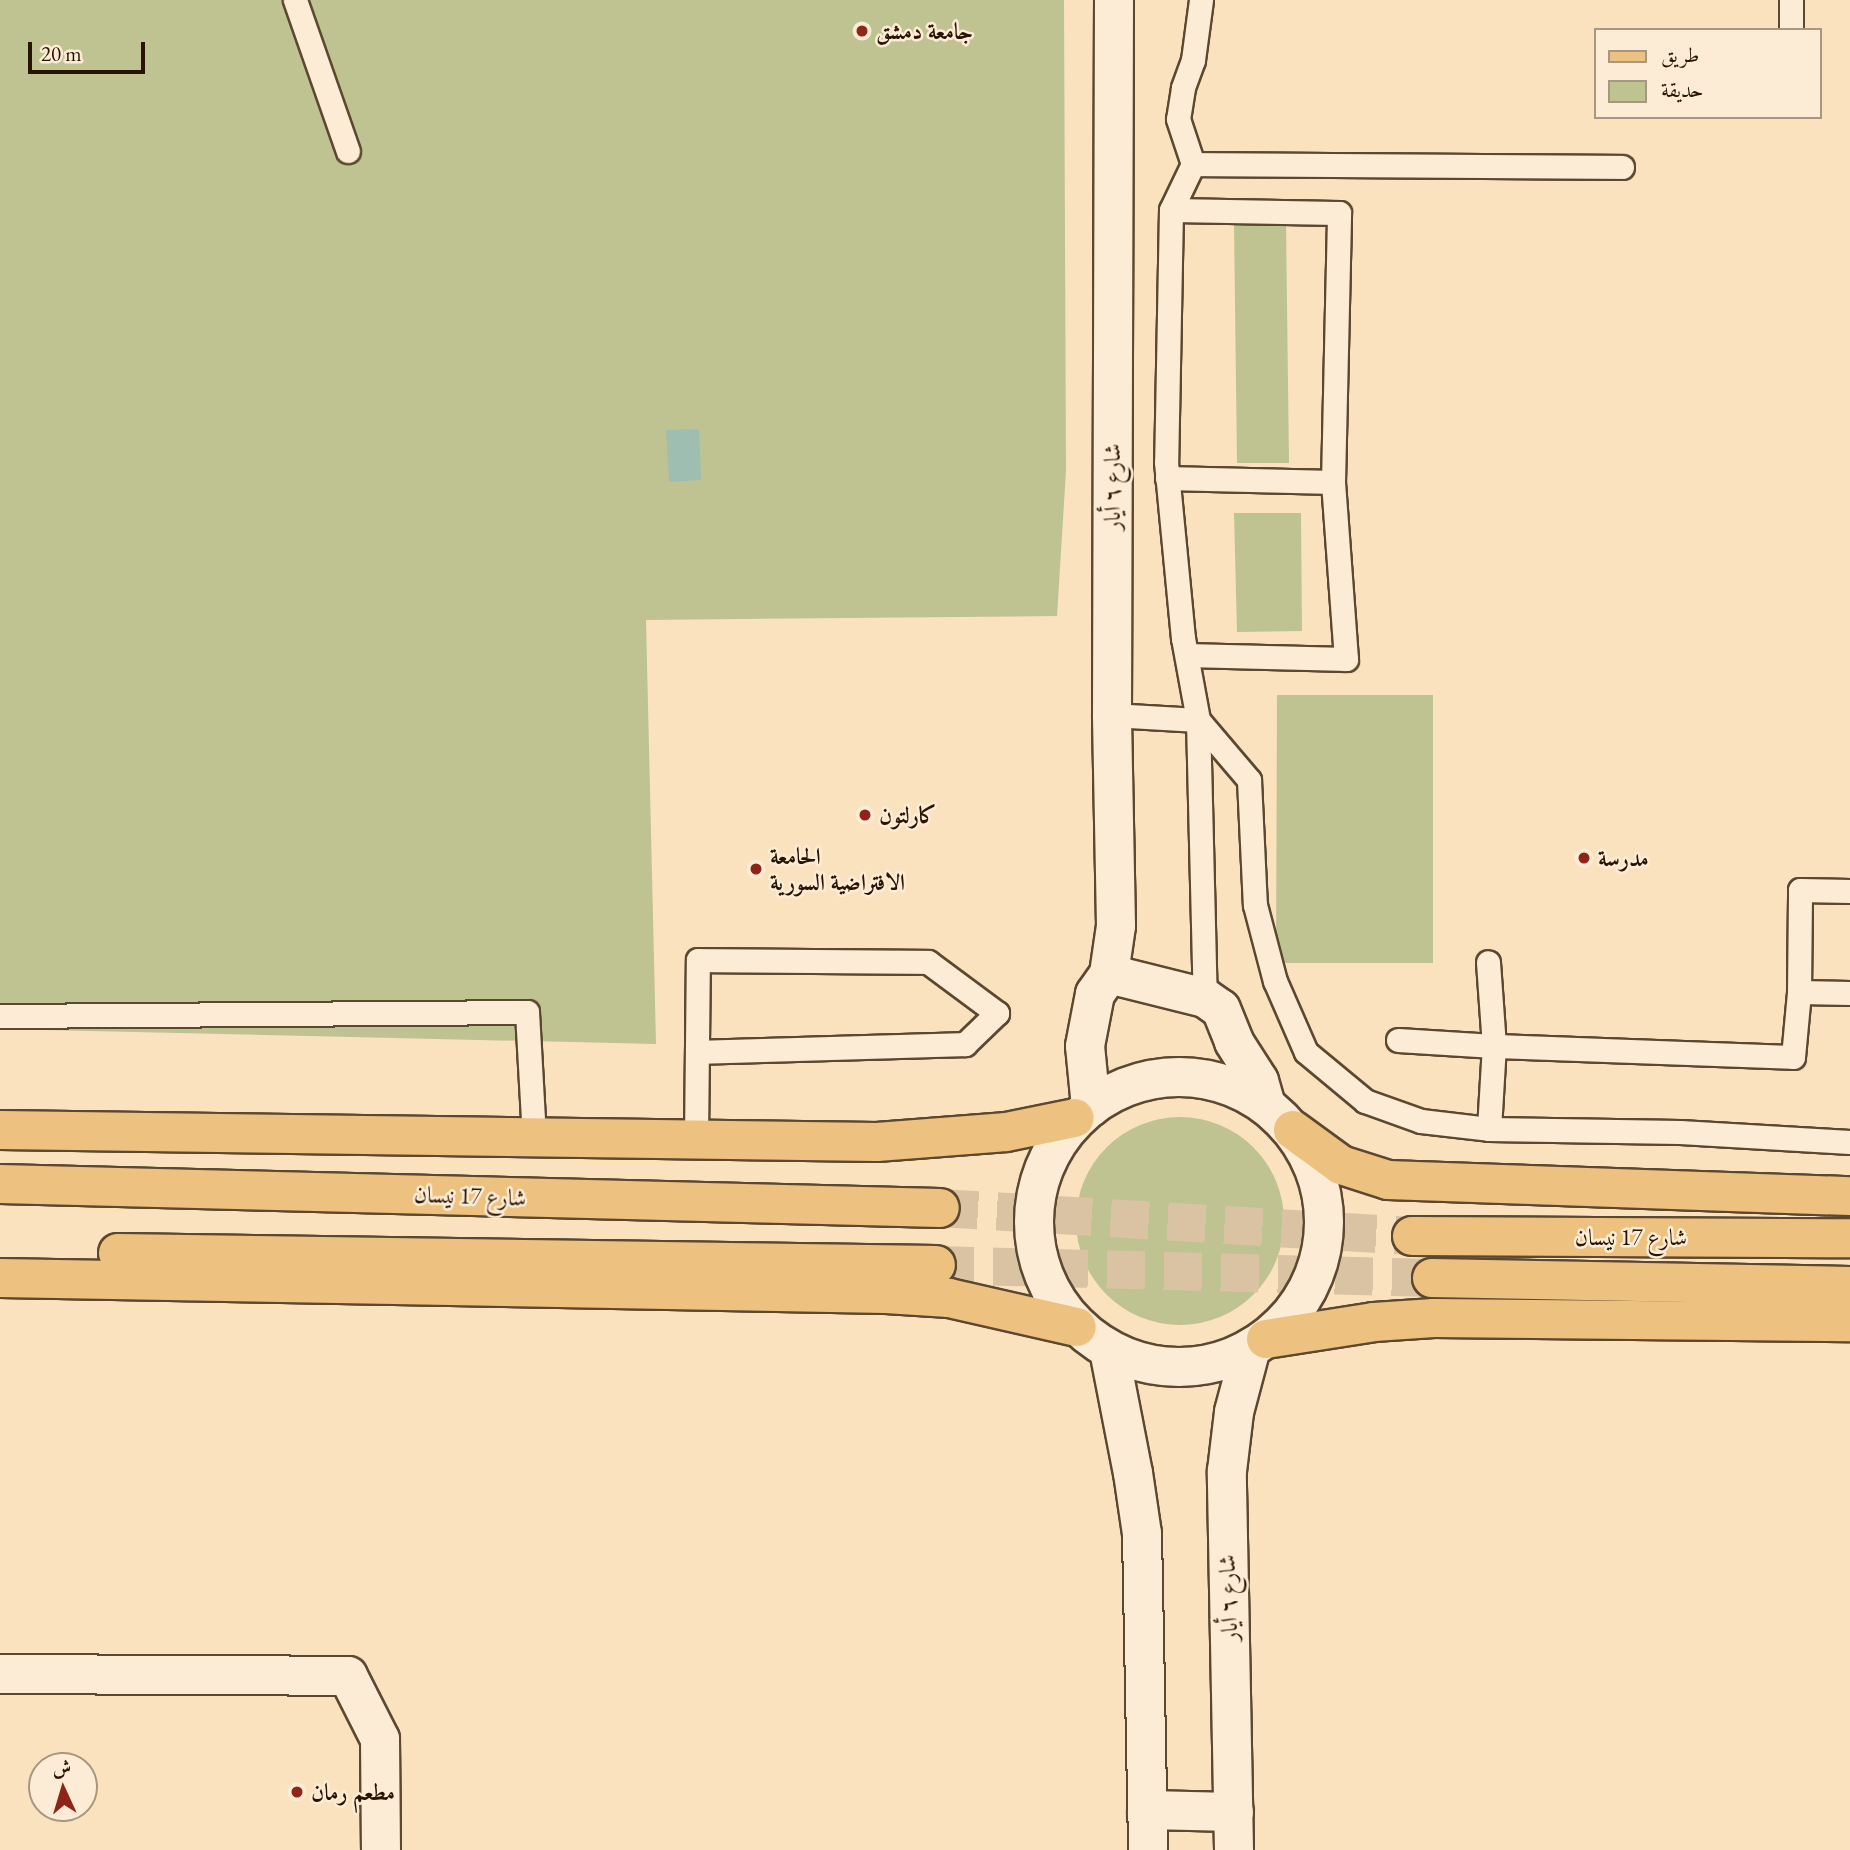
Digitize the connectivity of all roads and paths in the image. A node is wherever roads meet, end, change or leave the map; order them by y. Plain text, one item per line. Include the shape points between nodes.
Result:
1 (295, 0) edge
2 (1114, 0) edge
3 (1201, 0) edge
4 (1791, 0) edge
5 (1791, 28) edge
6 (348, 151) dead end
7 (1193, 164) junction
8 (1622, 167) dead end
9 (1171, 210) junction
10 (1167, 478) junction
11 (1333, 482) junction
12 (1187, 655) junction
13 (1112, 715) junction
14 (1198, 720) junction
15 (1850, 891) edge
16 (1488, 962) dead end
17 (1109, 974) junction
18 (1799, 992) junction
19 (1850, 993) edge
20 (1205, 998) junction
21 (0, 1016) edge
22 (1398, 1040) dead end
23 (1494, 1046) junction
24 (697, 1052) junction
25 (1083, 1112) junction
26 (1279, 1118) junction
27 (1489, 1129) junction
28 (0, 1130) edge
29 (534, 1137) junction
30 (696, 1140) junction
31 (1850, 1142) edge
32 (0, 1184) edge
33 (1850, 1196) edge
34 (940, 1208) tunnel mouth
35 (1412, 1236) tunnel mouth
36 (1850, 1238) edge
37 (0, 1252) edge
38 (936, 1265) tunnel mouth
39 (0, 1278) edge
40 (1432, 1278) tunnel mouth
41 (1850, 1286) edge
42 (1850, 1322) edge
43 (1077, 1326) junction
44 (1258, 1343) junction
45 (1109, 1350) junction
46 (0, 1674) edge
47 (1147, 1810) junction
48 (1234, 1812) junction
49 (381, 1850) edge
50 (1148, 1850) edge
51 (1234, 1850) edge

1 - 6 lane
2 - 13 main road, شارع ٦ أيار
3 - 7 lane via 1194,60 1178,119
4 - 5 lane
7 - 8 lane
7 - 9 lane
9 - 10 lane
9 - 11 lane via 1339,213
10 - 11 lane
10 - 12 lane
11 - 12 lane via 1346,659
12 - 14 lane
13 - 14 lane
13 - 17 main road, شارع ٦ أيار via 1116,926
14 - 20 lane
14 - 27 lane via 1249,780 1255,905 1275,981 1306,1052 1365,1101 1421,1121
15 - 18 lane via 1800,890
16 - 23 lane
17 - 20 main road
17 - 25 main road, شارع ٦ أيار via 1095,994 1085,1046
18 - 19 lane
18 - 23 lane via 1793,1057
20 - 26 main road via 1221,1010 1234,1042
21 - 29 lane via 527,1012
22 - 23 lane
23 - 27 lane
24 - 24 lane via 698,960 928,962 997,1013 965,1044
24 - 30 lane
25 - 26 main road via 1105,1096 1145,1080 1187,1077 1229,1085
25 - 30 main road via 1006,1132 942,1139
25 - 43 main road via 1052,1149 1037,1185 1033,1223 1038,1261 1053,1296
26 - 33 main road via 1341,1165 1388,1180
26 - 44 main road via 1311,1159 1325,1224 1321,1257 1309,1288 1290,1316
27 - 31 lane via 1679,1132
28 - 29 main road
29 - 30 main road
32 - 34 main road, شارع 17 نيسان
35 - 36 main road, شارع 17 نيسان
37 - 38 main road
39 - 43 main road via 886,1294 949,1298
40 - 41 main road, شارع 17 نيسان
42 - 44 main road via 1434,1318 1374,1322
43 - 45 main road
44 - 45 main road via 1205,1365 1155,1365
44 - 48 main road, شارع ٦ أيار via 1234,1412 1227,1471
45 - 47 main road via 1142,1534
46 - 49 main road via 348,1676 380,1739
47 - 48 main road
47 - 50 main road
48 - 51 main road, شارع ٦ أيار

